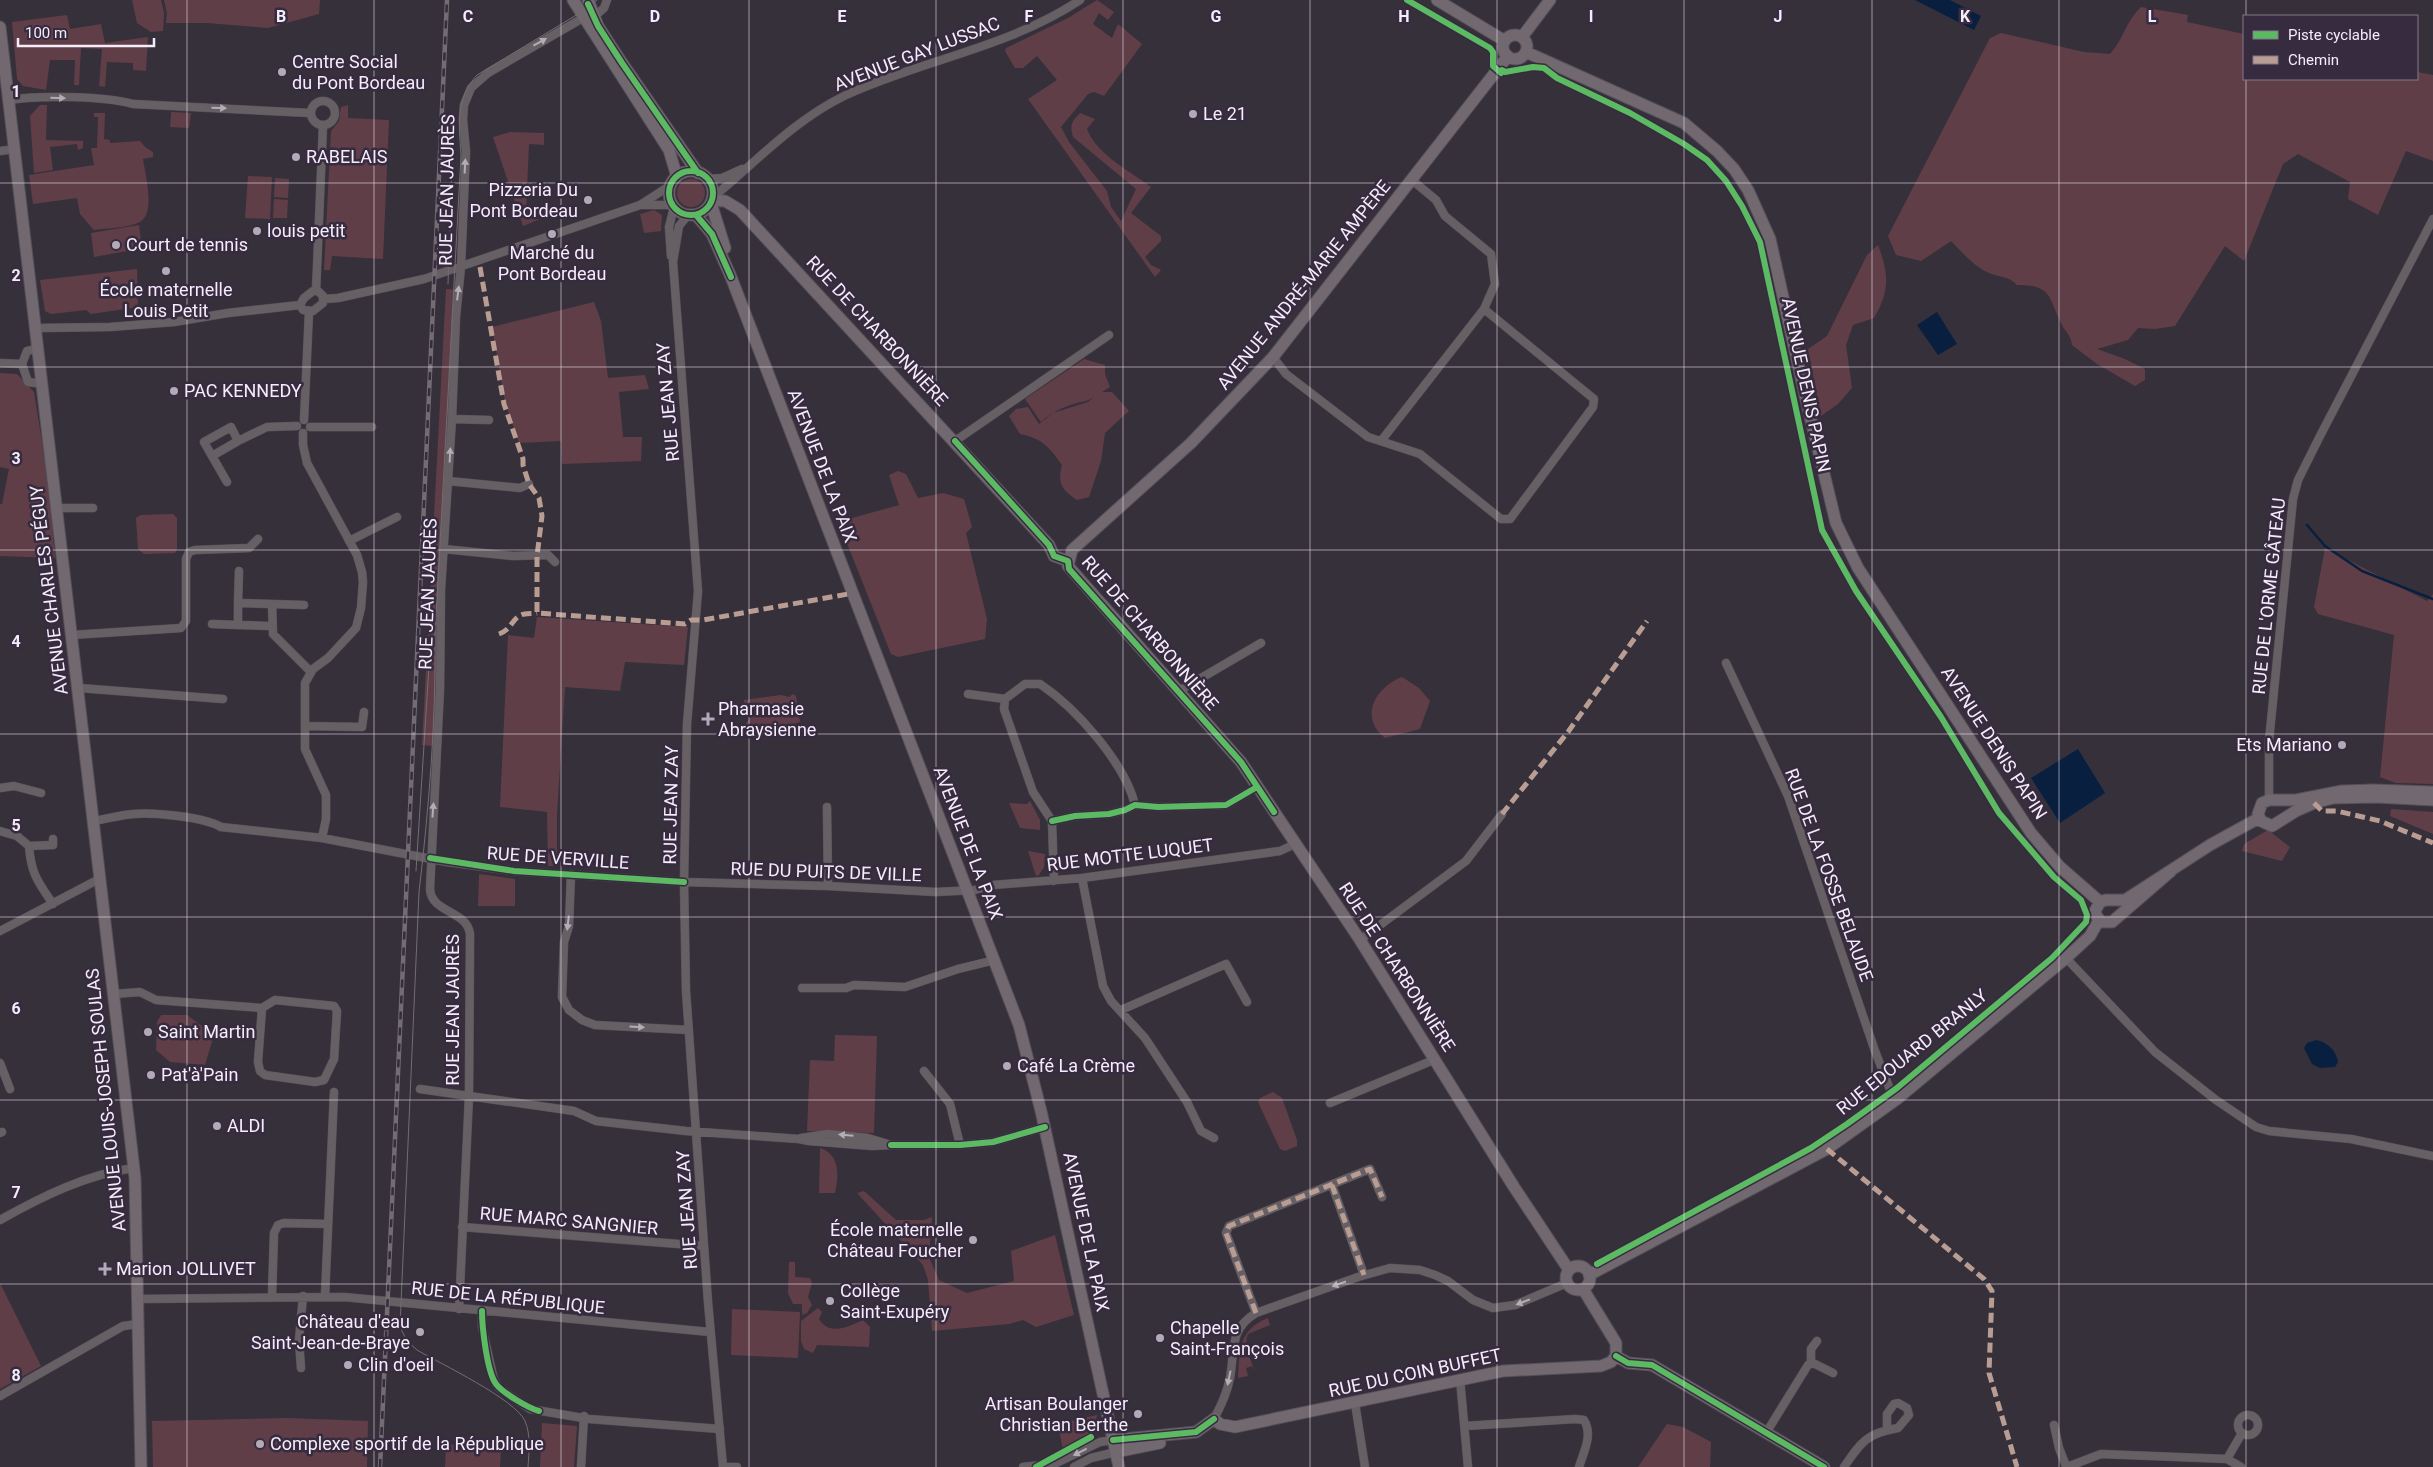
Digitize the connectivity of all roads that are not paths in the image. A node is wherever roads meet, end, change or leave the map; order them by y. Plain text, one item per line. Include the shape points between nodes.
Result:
1 (573, 0) edge
2 (607, 0) edge
3 (1080, 0) edge
4 (1437, 0) edge
5 (1550, 0) edge
6 (586, 9) edge
7 (0, 28) edge
8 (1522, 37) junction
9 (1505, 40) junction
10 (1526, 52) junction
11 (1508, 56) junction
12 (9, 100) junction
13 (310, 113) junction
14 (323, 125) junction
15 (15, 150) junction
16 (0, 151) edge
17 (748, 165) junction
18 (703, 176) junction
19 (1412, 180) junction
20 (674, 181) junction
21 (712, 200) junction
22 (640, 205) junction
23 (674, 206) junction
24 (692, 215) junction
25 (2433, 219) edge
26 (673, 262) junction
27 (461, 267) junction
28 (731, 277) junction
29 (316, 291) junction
30 (324, 299) junction
31 (300, 305) junction
32 (1484, 309) junction
33 (309, 312) junction
34 (37, 328) junction
35 (1109, 335) dead end
36 (1096, 344) junction
37 (39, 348) junction
38 (1101, 351) dead end
39 (1273, 357) junction
40 (0, 363) edge
41 (22, 364) junction
42 (43, 384) junction
43 (452, 419) junction
44 (304, 420) junction
45 (489, 420) dead end
46 (297, 426) junction
47 (310, 427) junction
48 (372, 427) dead end
49 (303, 433) junction
50 (238, 441) junction
51 (955, 441) junction
52 (1381, 441) junction
53 (212, 456) junction
54 (448, 481) junction
55 (226, 482) dead end
56 (528, 484) dead end
57 (57, 508) junction
58 (93, 508) dead end
59 (397, 517) dead end
60 (258, 539) dead end
61 (349, 541) junction
62 (444, 549) junction
63 (1068, 561) junction
64 (555, 562) dead end
65 (239, 571) dead end
66 (238, 603) junction
67 (272, 604) junction
68 (304, 605) dead end
69 (212, 624) dead end
70 (238, 625) junction
71 (271, 626) junction
72 (72, 635) junction
73 (1261, 643) dead end
74 (1726, 663) dead end
75 (311, 672) junction
76 (78, 688) junction
77 (1179, 691) junction
78 (968, 694) dead end
79 (223, 699) dead end
80 (1005, 699) junction
81 (364, 712) dead end
82 (305, 726) junction
83 (1257, 787) junction
84 (0, 788) edge
85 (2433, 792) edge
86 (41, 793) dead end
87 (2273, 800) junction
88 (2433, 800) edge
89 (1135, 805) junction
90 (828, 807) dead end
91 (1502, 814) dead end
92 (2259, 818) junction
93 (2282, 820) junction
94 (94, 821) junction
95 (1052, 821) junction
96 (0, 831) edge
97 (322, 838) junction
98 (53, 839) dead end
99 (1295, 844) junction
100 (30, 846) junction
101 (430, 858) junction
102 (2171, 871) junction
103 (571, 874) junction
104 (101, 878) junction
105 (1082, 878) junction
106 (1054, 881) junction
107 (684, 882) junction
108 (828, 886) junction
109 (966, 890) junction
110 (2112, 901) junction
111 (2100, 902) junction
112 (53, 904) junction
113 (2117, 918) junction
114 (2099, 920) junction
115 (0, 931) edge
116 (1360, 940) junction
117 (2066, 958) junction
118 (995, 960) junction
119 (802, 988) dead end
120 (114, 994) junction
121 (1247, 1002) dead end
122 (262, 1008) junction
123 (1121, 1010) junction
124 (689, 1030) junction
125 (1436, 1059) junction
126 (0, 1063) edge
127 (924, 1071) dead end
128 (10, 1089) dead end
129 (420, 1089) dead end
130 (334, 1092) dead end
131 (469, 1096) junction
132 (1897, 1099) junction
133 (1330, 1103) dead end
134 (1045, 1127) junction
135 (697, 1131) junction
136 (1214, 1138) dead end
137 (960, 1144) junction
138 (2433, 1156) edge
139 (134, 1168) junction
140 (1332, 1185) junction
141 (1382, 1197) dead end
142 (0, 1220) edge
143 (328, 1224) junction
144 (462, 1227) junction
145 (704, 1246) junction
146 (1569, 1270) junction
147 (1364, 1275) junction
148 (1590, 1275) junction
149 (1567, 1283) junction
150 (1583, 1289) junction
151 (272, 1296) junction
152 (303, 1296) junction
153 (325, 1296) junction
154 (138, 1299) junction
155 (459, 1309) junction
156 (482, 1311) junction
157 (1256, 1313) junction
158 (138, 1324) junction
159 (710, 1332) junction
160 (1817, 1341) dead end
161 (1616, 1356) junction
162 (1811, 1364) junction
163 (301, 1368) dead end
164 (1833, 1373) dead end
165 (1460, 1379) junction
166 (0, 1396) edge
167 (1355, 1403) junction
168 (584, 1416) junction
169 (1217, 1421) junction
170 (2054, 1425) dead end
171 (1465, 1426) junction
172 (720, 1429) junction
173 (1887, 1429) dead end
174 (1766, 1433) junction
175 (2242, 1433) dead end
176 (1113, 1440) junction
177 (1116, 1452) junction
178 (2227, 1460) junction
179 (1049, 1466) edge
180 (2066, 1466) edge
181 (140, 1467) edge
182 (581, 1467) edge
183 (723, 1467) edge
184 (737, 1467) edge
185 (1022, 1467) edge
186 (1074, 1467) edge
187 (1119, 1467) edge
188 (1365, 1467) edge
189 (1468, 1467) edge
190 (1579, 1467) edge
191 (1824, 1467) edge
192 (1844, 1467) edge
193 (2241, 1467) edge

1 - 6 main road
2 - 6 street via 604,8
3 - 17 street, AVENUE GAY LUSSAC via 997,40 844,96 790,131
4 - 9 main road
5 - 8 main road
6 - 18 main road via 660,121
6 - 20 main road via 669,150
27 -> 6 street, RUE JEAN JAURÈS via 466,151 463,120 467,97 488,73
7 - 12 main road, AVENUE CHARLES PÉGUY
8 - 9 main road via 1513,35
8 - 10 main road via 1527,44
9 - 11 main road via 1504,50
10 - 11 main road via 1518,59
10 - 111 main road, AVENUE DENIS PAPIN via 1684,123 1734,169 1748,190 1770,239 1824,476 1836,523 1846,546 2032,833 2060,867
11 - 19 main road, AVENUE ANDRÉ-MARIE AMPÈRE
12 -> 13 street via 30,96
12 - 15 main road, AVENUE CHARLES PÉGUY
13 - 14 street via 312,120
13 - 14 street via 319,101 330,103 334,117
14 - 29 street
15 - 16 street
15 - 34 main road, AVENUE CHARLES PÉGUY
17 - 18 street, AVENUE GAY LUSSAC via 722,178
17 - 21 street, AVENUE GAY LUSSAC
18 - 20 main road via 691,172
18 - 21 main road via 713,192
19 - 32 street via 1436,200 1445,216 1491,254 1496,284
19 - 39 main road, AVENUE ANDRÉ-MARIE AMPÈRE
20 - 22 street
20 - 23 main road via 670,192
21 - 24 main road via 705,210
21 - 28 main road, AVENUE DE LA PAIX
21 - 51 main road, RUE DE CHARBONNIÈRE via 725,201 740,210
22 - 23 street
22 - 27 street
23 - 24 main road
23 - 26 street, RUE JEAN ZAY via 669,227 669,251
24 - 26 street, RUE JEAN ZAY via 679,226
24 - 28 main road, AVENUE DE LA PAIX via 712,234
25 - 87 street, RUE DE L'ORME GÂTEAU via 2298,480 2293,499 2269,741
26 - 107 street, RUE JEAN ZAY via 698,591 687,724
27 - 30 street via 408,283
43 -> 27 street, RUE JEAN JAURÈS
28 - 109 main road, AVENUE DE LA PAIX
29 - 30 street
29 - 31 street via 304,298
30 - 33 street via 320,306
31 - 33 street
31 - 34 street via 174,322
32 - 52 street
32 - 52 street via 1594,399 1593,407 1510,519 1501,519 1420,454
33 - 44 street
34 - 37 main road, AVENUE CHARLES PÉGUY
35 - 36 street
36 - 38 street
36 - 51 street
37 - 41 street via 27,351
37 - 42 main road, AVENUE CHARLES PÉGUY
39 - 52 street via 1294,380 1368,437
39 - 63 main road, AVENUE ANDRÉ-MARIE AMPÈRE via 1191,443 1072,550
40 - 41 street
41 - 42 street via 28,382
42 - 57 main road, AVENUE CHARLES PÉGUY
43 - 45 street
54 -> 43 street, RUE JEAN JAURÈS
44 - 46 street
44 - 47 street via 310,423
46 - 49 street
46 - 50 street via 267,427
47 - 48 street
47 - 49 street
49 - 61 street via 307,463
50 - 53 street
50 - 53 street via 231,427 204,442
51 - 63 main road, RUE DE CHARBONNIÈRE via 1049,545 1054,556
53 - 55 street
54 - 56 street via 520,488
54 - 62 street, RUE JEAN JAURÈS
57 - 58 street
57 - 72 main road, AVENUE CHARLES PÉGUY
59 - 61 street
60 - 72 street via 249,548 189,552 186,558 186,621 181,628
61 - 75 street via 362,572 358,624 351,636
62 - 64 street via 513,556 548,555
101 -> 62 street, RUE JEAN JAURÈS via 439,715
63 - 77 main road, RUE DE CHARBONNIÈRE via 1070,569
65 - 66 street
66 - 67 street
66 - 70 street
67 - 68 street
67 - 71 street
69 - 70 street
70 - 71 street
71 - 75 street via 273,634
72 - 76 main road, AVENUE CHARLES PÉGUY
73 - 77 street
74 - 132 street, RUE DE LA FOSSE BELAUDE via 1788,796 1875,1051 1891,1092
75 - 82 street via 305,683
76 - 79 street
76 - 94 main road, AVENUE CHARLES PÉGUY
77 - 83 main road, RUE DE CHARBONNIÈRE via 1241,762
78 - 80 street
80 - 89 street via 1025,684 1040,684 1047,688 1079,718 1113,759 1131,788
80 - 95 street via 1004,709 1033,792
81 - 82 street via 362,727
82 - 97 street via 305,750 326,794
83 - 89 street via 1226,805
83 - 99 main road, RUE DE CHARBONNIÈRE
84 - 86 street via 14,786
85 - 87 main road via 2342,791 2296,800
87 - 92 main road via 2260,806
87 - 93 main road via 2284,809
88 - 93 main road via 2333,798 2314,803
89 - 95 street via 1109,814
90 - 108 street
91 - 116 street via 1466,861
92 - 93 main road via 2268,826
92 - 102 main road
94 - 97 street, RUE DE VERVILLE via 132,814 180,816 213,822 220,827
94 - 104 main road, AVENUE LOUIS-JOSEPH SOULAS
95 - 106 street
96 - 100 street via 17,836
97 - 101 street, RUE DE VERVILLE
98 - 100 street via 53,845
99 - 105 street, RUE MOTTE LUQUET via 1280,851
99 - 116 main road, RUE DE CHARBONNIÈRE
100 - 112 street via 35,879
101 - 103 street, RUE DE VERVILLE via 484,868
101 - 131 street, RUE JEAN JAURÈS via 432,898 463,919 469,929
102 - 110 main road via 2125,900
102 - 113 main road
103 - 107 street, RUE DE VERVILLE
103 -> 124 street via 562,996 569,1010 595,1025
104 - 112 street
104 - 120 main road, AVENUE LOUIS-JOSEPH SOULAS
105 - 106 street, RUE MOTTE LUQUET
105 - 123 street via 1103,986 1111,1001
106 - 109 street, RUE MOTTE LUQUET
107 - 108 street, RUE DU PUITS DE VILLE
107 - 124 street, RUE JEAN ZAY
108 - 109 street, RUE DU PUITS DE VILLE via 936,892
109 - 118 main road, AVENUE DE LA PAIX
110 - 111 main road
110 - 113 main road via 2119,910
111 - 114 main road via 2096,911
112 - 115 street
113 - 114 main road via 2109,923
114 - 117 main road, RUE EDOUARD BRANLY via 2090,936
116 - 125 main road, RUE DE CHARBONNIÈRE
117 - 132 main road, RUE EDOUARD BRANLY
117 - 138 street via 2155,1052 2216,1100 2256,1126 2269,1131 2351,1139
118 - 119 street via 904,987
118 - 134 main road, AVENUE DE LA PAIX via 1025,1044
120 - 122 street via 140,992 156,1000
120 - 139 main road, AVENUE LOUIS-JOSEPH SOULAS
121 - 123 street via 1226,964
122 - 122 street via 275,1000 334,1006 337,1011 334,1060 324,1080 315,1082 265,1075 260,1071
123 - 136 street via 1145,1038 1187,1102 1201,1130
124 - 135 street, RUE JEAN ZAY
125 - 133 street
125 - 146 main road, RUE DE CHARBONNIÈRE
126 - 128 street
127 - 137 street via 950,1104
129 - 131 street
130 - 143 street
131 - 135 street via 574,1111 596,1121
131 - 144 street, RUE JEAN JAURÈS
132 - 148 main road, RUE EDOUARD BRANLY via 1827,1149
134 - 137 street via 993,1142
134 - 176 main road, AVENUE DE LA PAIX
135 - 137 street via 872,1146
135 - 145 street, RUE JEAN ZAY
139 - 142 street via 92,1178 46,1195
139 - 154 main road, AVENUE LOUIS-JOSEPH SOULAS
140 - 141 street via 1370,1169
140 - 147 street
140 - 157 street via 1227,1228 1226,1233
143 - 151 street via 278,1225 274,1233
143 - 153 street
144 - 145 street, RUE MARC SANGNIER
144 - 155 street, RUE JEAN JAURÈS
145 - 159 street, RUE JEAN ZAY
146 - 148 main road via 1575,1266 1583,1267
146 - 149 main road
149 -> 147 street via 1515,1305 1493,1308 1472,1300 1442,1278 1420,1270 1390,1268
147 -> 157 street
148 - 150 main road
149 - 150 main road via 1576,1290
150 - 161 main road via 1616,1343
151 - 152 street, RUE DE LA RÉPUBLIQUE
151 - 154 street, RUE DE LA RÉPUBLIQUE
152 - 153 street, RUE DE LA RÉPUBLIQUE
152 - 163 street via 299,1340
153 - 155 street, RUE DE LA RÉPUBLIQUE
154 - 158 main road, AVENUE LOUIS-JOSEPH SOULAS
155 - 156 street, RUE DE LA RÉPUBLIQUE
156 - 159 street, RUE DE LA RÉPUBLIQUE
156 - 168 street via 482,1327 494,1380 499,1388 530,1409
157 -> 169 street via 1246,1319 1236,1334 1229,1381
158 - 166 street via 123,1326
158 - 181 main road, AVENUE LOUIS-JOSEPH SOULAS
159 - 172 street, RUE JEAN ZAY
160 - 162 street via 1810,1349
161 - 165 main road, RUE DU COIN BUFFET via 1608,1364 1595,1367 1503,1371
161 - 174 main road via 1628,1363 1652,1366
162 - 164 street
162 - 174 street
165 - 167 main road, RUE DU COIN BUFFET
165 - 171 street
167 - 169 main road, RUE DU COIN BUFFET via 1235,1427
167 - 188 street
168 - 172 street via 589,1419
168 - 182 street
169 - 176 main road via 1196,1432
169 - 177 main road via 1196,1437
170 - 180 street
171 - 189 street
171 - 190 street via 1584,1420 1588,1435
172 - 183 street, RUE JEAN ZAY
173 - 192 street via 1862,1441
174 - 191 main road
175 - 178 street
176 - 177 main road, AVENUE DE LA PAIX
176 -> 179 street via 1100,1442
177 - 186 street via 1091,1458
177 - 187 main road, AVENUE DE LA PAIX
178 - 180 street via 2100,1454
178 - 193 street
179 - 185 street
183 - 184 street

